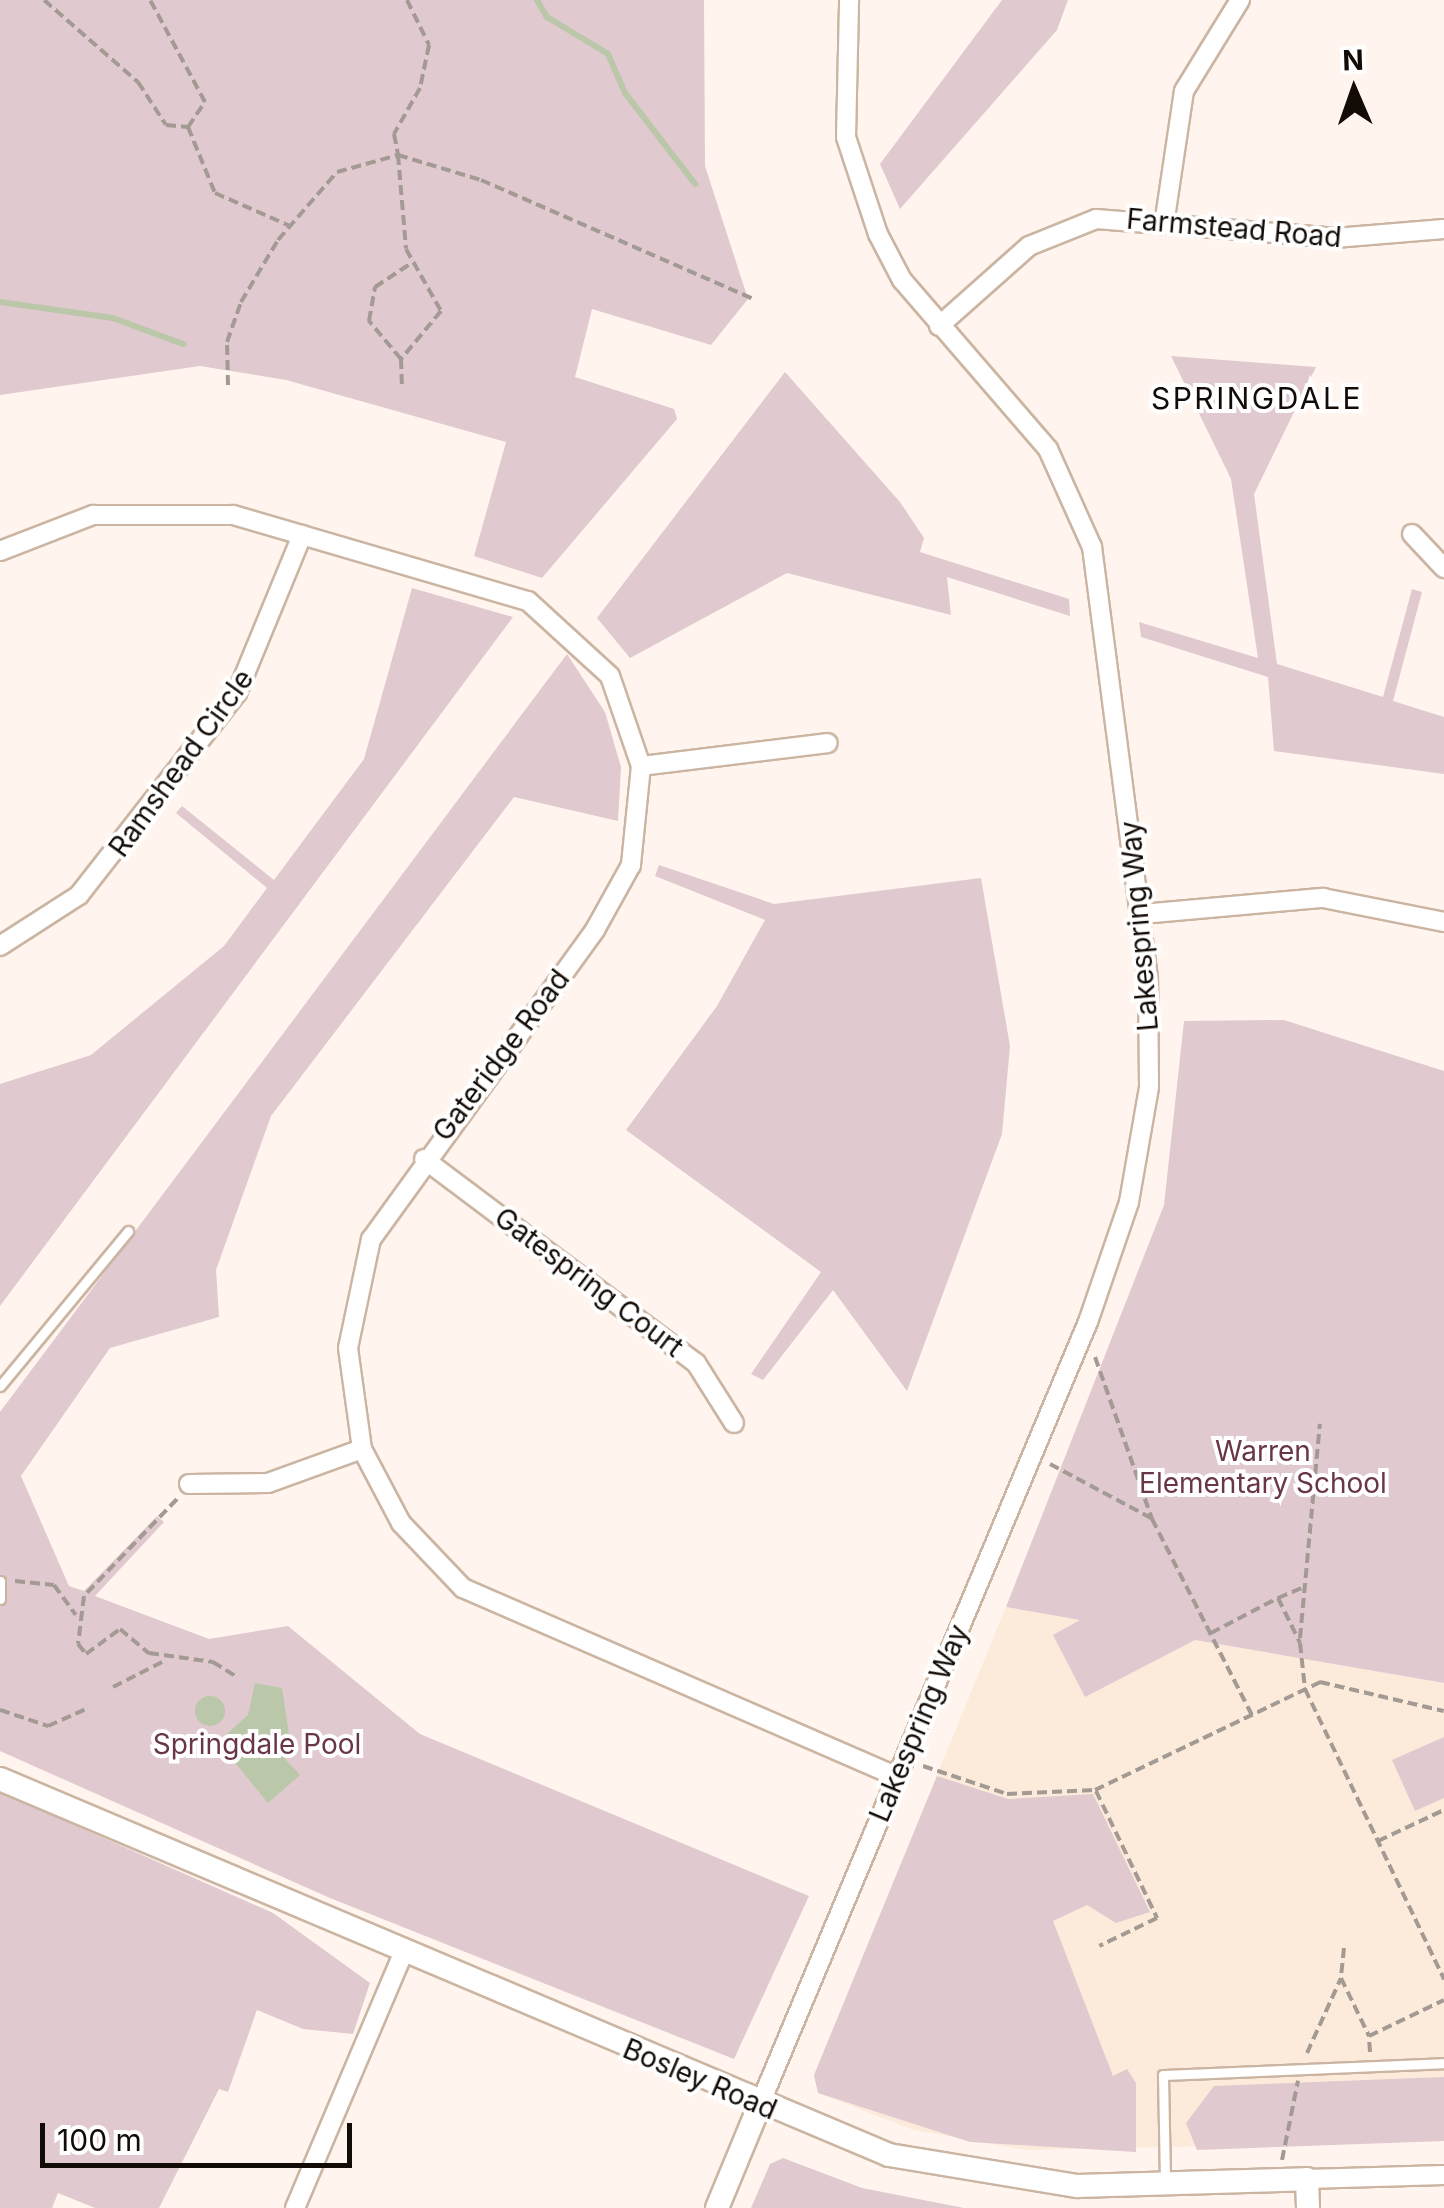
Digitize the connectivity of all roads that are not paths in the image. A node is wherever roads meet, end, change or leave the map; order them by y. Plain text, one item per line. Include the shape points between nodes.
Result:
1 (849, 0) edge
2 (1240, 0) edge
3 (1165, 218) junction
4 (1444, 229) edge
5 (940, 326) junction
6 (1412, 534) dead end
7 (302, 535) junction
8 (0, 550) edge
9 (1444, 568) edge
10 (828, 743) dead end
11 (641, 766) junction
12 (1142, 914) junction
13 (1444, 922) edge
14 (0, 946) edge
15 (424, 1158) junction
16 (128, 1231) dead end
17 (0, 1386) edge
18 (734, 1423) dead end
19 (362, 1449) junction
20 (189, 1484) road end
21 (1, 1584) edge
22 (0, 1599) edge
23 (900, 1767) junction
24 (0, 1779) edge
25 (403, 1954) junction
26 (1444, 2063) edge
27 (760, 2104) junction
28 (1444, 2175) edge
29 (1307, 2179) junction
30 (1165, 2184) junction
31 (295, 2208) edge
32 (717, 2208) edge
33 (1308, 2208) edge

1 - 5 street, Lakespring Way via 842,93 860,189 902,280
2 - 3 street via 1184,91
3 - 4 street, Farmstead Road via 1335,238
3 - 5 street, Farmstead Road via 1064,229 992,274
5 - 12 street, Lakespring Way via 1048,450 1092,548
6 - 9 street
7 - 8 street, Gateridge Road via 233,515 140,510 93,516
7 - 11 street, Gateridge Road via 495,587 560,621 610,676
7 - 14 street, Ramshead Circle via 237,694 79,895
10 - 11 street
11 - 15 street, Gateridge Road via 638,833 613,904
12 - 13 street via 1323,898
12 - 23 street, Lakespring Way via 1150,1025 1142,1142 1077,1349
15 - 18 street, Gatespring Court via 696,1362
15 - 19 street, Gateridge Road via 371,1239 351,1311 349,1393
16 - 17 lane
19 - 20 street via 268,1482
19 - 23 street, Gateridge Road via 401,1524 463,1588
21 - 22 lane
23 - 27 street, Lakespring Way
24 - 25 street, Bosley Road
25 - 27 street, Bosley Road
25 - 31 street
26 - 30 lane via 1162,2074
27 - 30 street, Bosley Road via 946,2170 1037,2183
27 - 32 street, Lakespring Way
28 - 29 street, Bosley Road
29 - 30 street, Bosley Road
29 - 33 street

